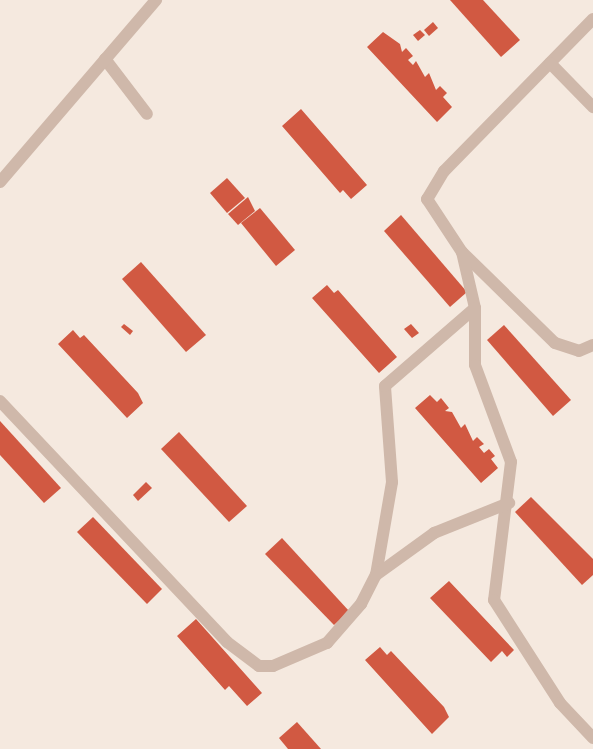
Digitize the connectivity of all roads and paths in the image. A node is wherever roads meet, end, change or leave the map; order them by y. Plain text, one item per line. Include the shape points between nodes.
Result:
1 (156, 0) edge
2 (593, 19) edge
3 (105, 59) junction
4 (550, 63) junction
5 (593, 108) edge
6 (147, 114) dead end
7 (0, 182) edge
8 (462, 252) junction
9 (474, 308) junction
10 (593, 345) edge
11 (0, 401) edge
12 (509, 503) junction
13 (376, 575) junction
14 (593, 738) edge

1 - 3 street
2 - 4 street
3 - 6 street
3 - 7 street
4 - 5 street
4 - 8 street via 429,191 430,209
8 - 9 street
8 - 10 street via 555,343 579,351
9 - 12 street via 475,365 511,462
9 - 13 street via 385,386 392,482
11 - 13 street via 227,642 259,666 285,663 327,643 353,617
12 - 13 street via 434,533
12 - 14 street via 494,600 560,703

